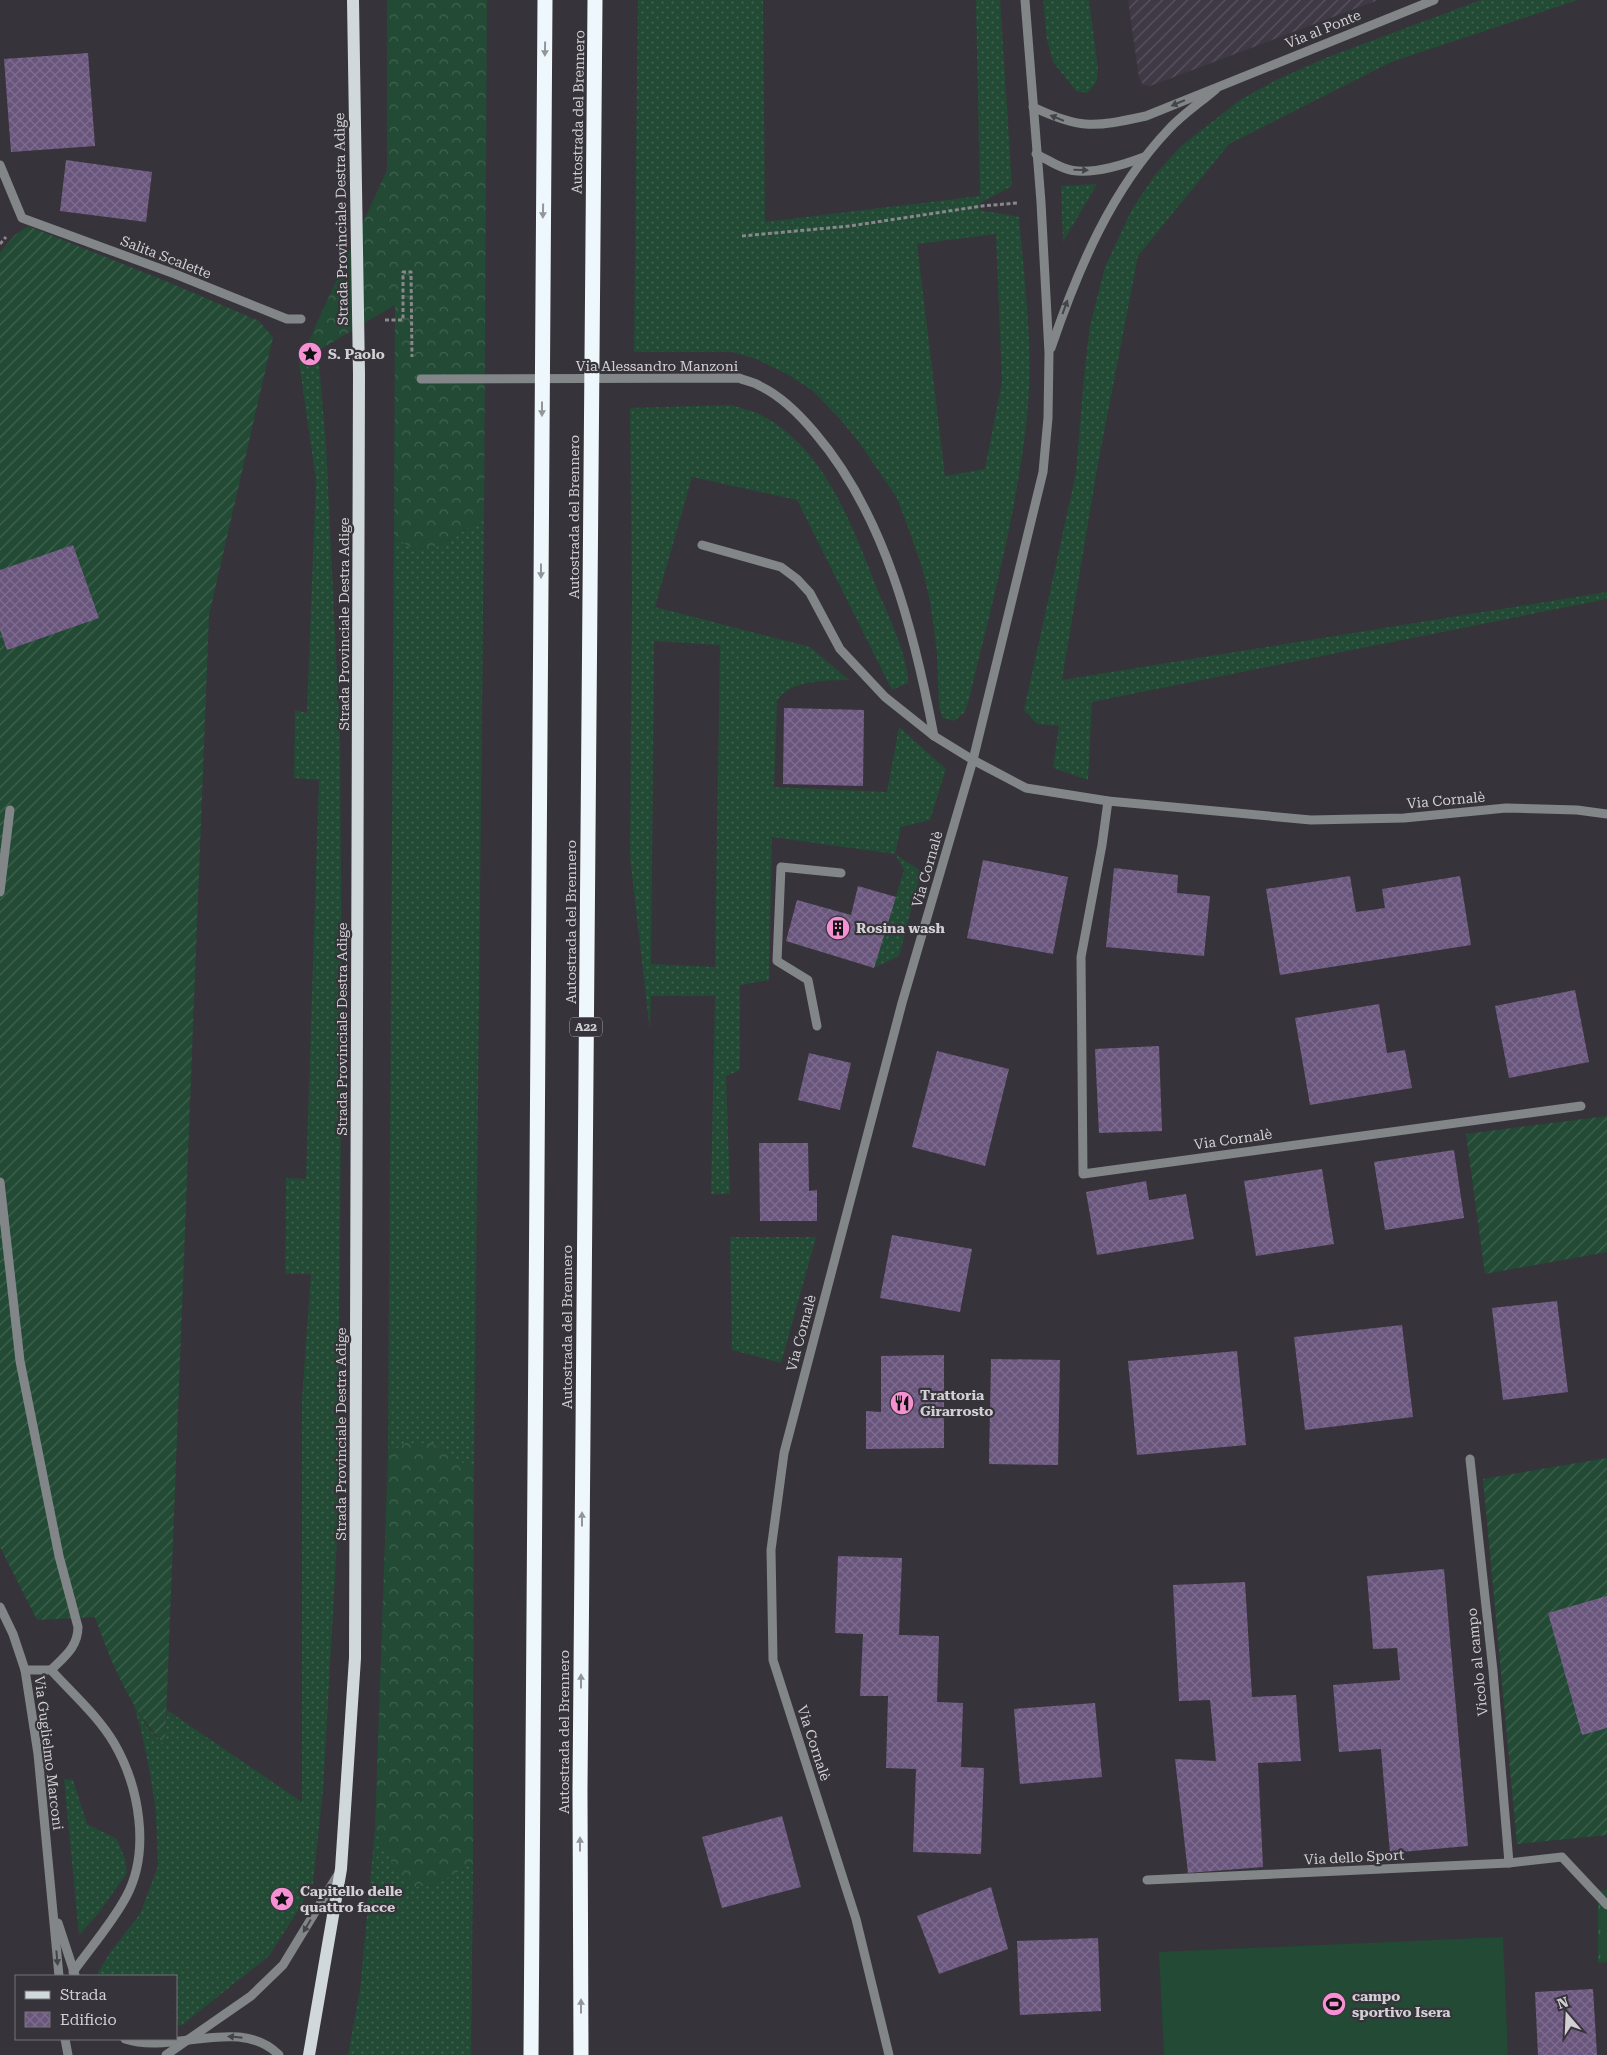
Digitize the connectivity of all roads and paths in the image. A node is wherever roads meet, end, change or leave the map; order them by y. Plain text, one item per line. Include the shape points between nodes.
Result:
1 (353, 0) edge
2 (545, 0) edge
3 (595, 0) edge
4 (1026, 0) edge
5 (1434, 0) edge
6 (1223, 84) junction
7 (1034, 106) junction
8 (1036, 154) junction
9 (1147, 156) junction
10 (0, 164) edge
11 (1041, 202) junction
12 (742, 236) dead end
13 (301, 319) dead end
14 (403, 320) dead end
15 (1049, 353) junction
16 (421, 379) joint
17 (702, 545) dead end
18 (934, 736) junction
19 (973, 760) junction
20 (1108, 801) junction
21 (10, 810) dead end
22 (1607, 814) edge
23 (841, 873) dead end
24 (0, 892) edge
25 (818, 1026) dead end
26 (1581, 1106) dead end
27 (0, 1182) edge
28 (1470, 1459) dead end
29 (0, 1607) edge
30 (25, 1670) junction
31 (51, 1670) junction
32 (1509, 1863) junction
33 (341, 1869) junction
34 (1147, 1880) dead end
35 (1607, 1905) edge
36 (52, 1906) junction
37 (74, 1974) edge
38 (59, 1975) edge
39 (65, 2040) edge
40 (129, 2040) edge
41 (182, 2043) junction
42 (68, 2055) edge
43 (166, 2055) edge
44 (279, 2055) edge
45 (308, 2055) edge
46 (531, 2055) edge
47 (581, 2055) edge
48 (889, 2055) edge

1 - 33 main road, Strada Provinciale Destra Adige via 360,374 355,1658
2 -> 46 highway
47 -> 3 highway, Autostrada del Brennero / A22 via 580,1780
4 - 7 street
5 - 6 street, Via al Ponte
6 -> 7 street, Via al Ponte via 1146,116 1113,123 1082,126 1058,119
6 - 9 street, Via al Ponte via 1170,128
7 - 8 street
8 -> 9 street via 1065,169 1081,171 1112,167
8 - 11 street
15 -> 9 street, Via al Ponte via 1084,260 1110,208
10 - 13 street, Salita Scalette via 22,218 287,319
11 - 12 path via 982,206 850,226
11 - 15 street
14 - 16 path via 403,272 411,272 412,378
15 - 19 street via 1043,472
16 - 18 street, Via Alessandro Manzoni via 739,378 775,394 803,419 848,476 883,546 917,654
17 - 18 street via 781,567 797,579 810,593 840,649 885,697
18 - 19 street
19 - 20 street, Via Cornalè via 1026,788
19 - 48 street, Via Cornalè via 902,1003 784,1453 771,1550 773,1660 856,1919
20 - 22 street, Via Cornalè via 1311,820 1404,818 1506,808
20 - 26 street, Via Cornalè via 1081,957 1083,1174
21 - 24 street
23 - 25 street via 781,867 777,961 808,980
27 - 31 street via 20,1361 59,1556 78,1627 78,1638 73,1648
28 - 32 street, Vicolo al campo via 1493,1671
29 - 30 street, Via Guglielmo Marconi
30 - 31 street
30 - 36 street, Via Guglielmo Marconi via 38,1754
31 - 37 street via 113,1742 130,1782 138,1824 139,1860 127,1896
32 - 34 street, Via dello Sport
32 - 35 street, Via dello Sport via 1562,1856
33 -> 41 street via 284,1965 251,1996
33 - 45 main road, Strada Provinciale Destra Adige
36 - 37 street, Via Guglielmo Marconi
36 -> 38 street, Via Guglielmo Marconi
39 - 42 street
40 - 41 street via 149,2044
41 - 43 street
44 -> 41 street via 251,2039 222,2036

